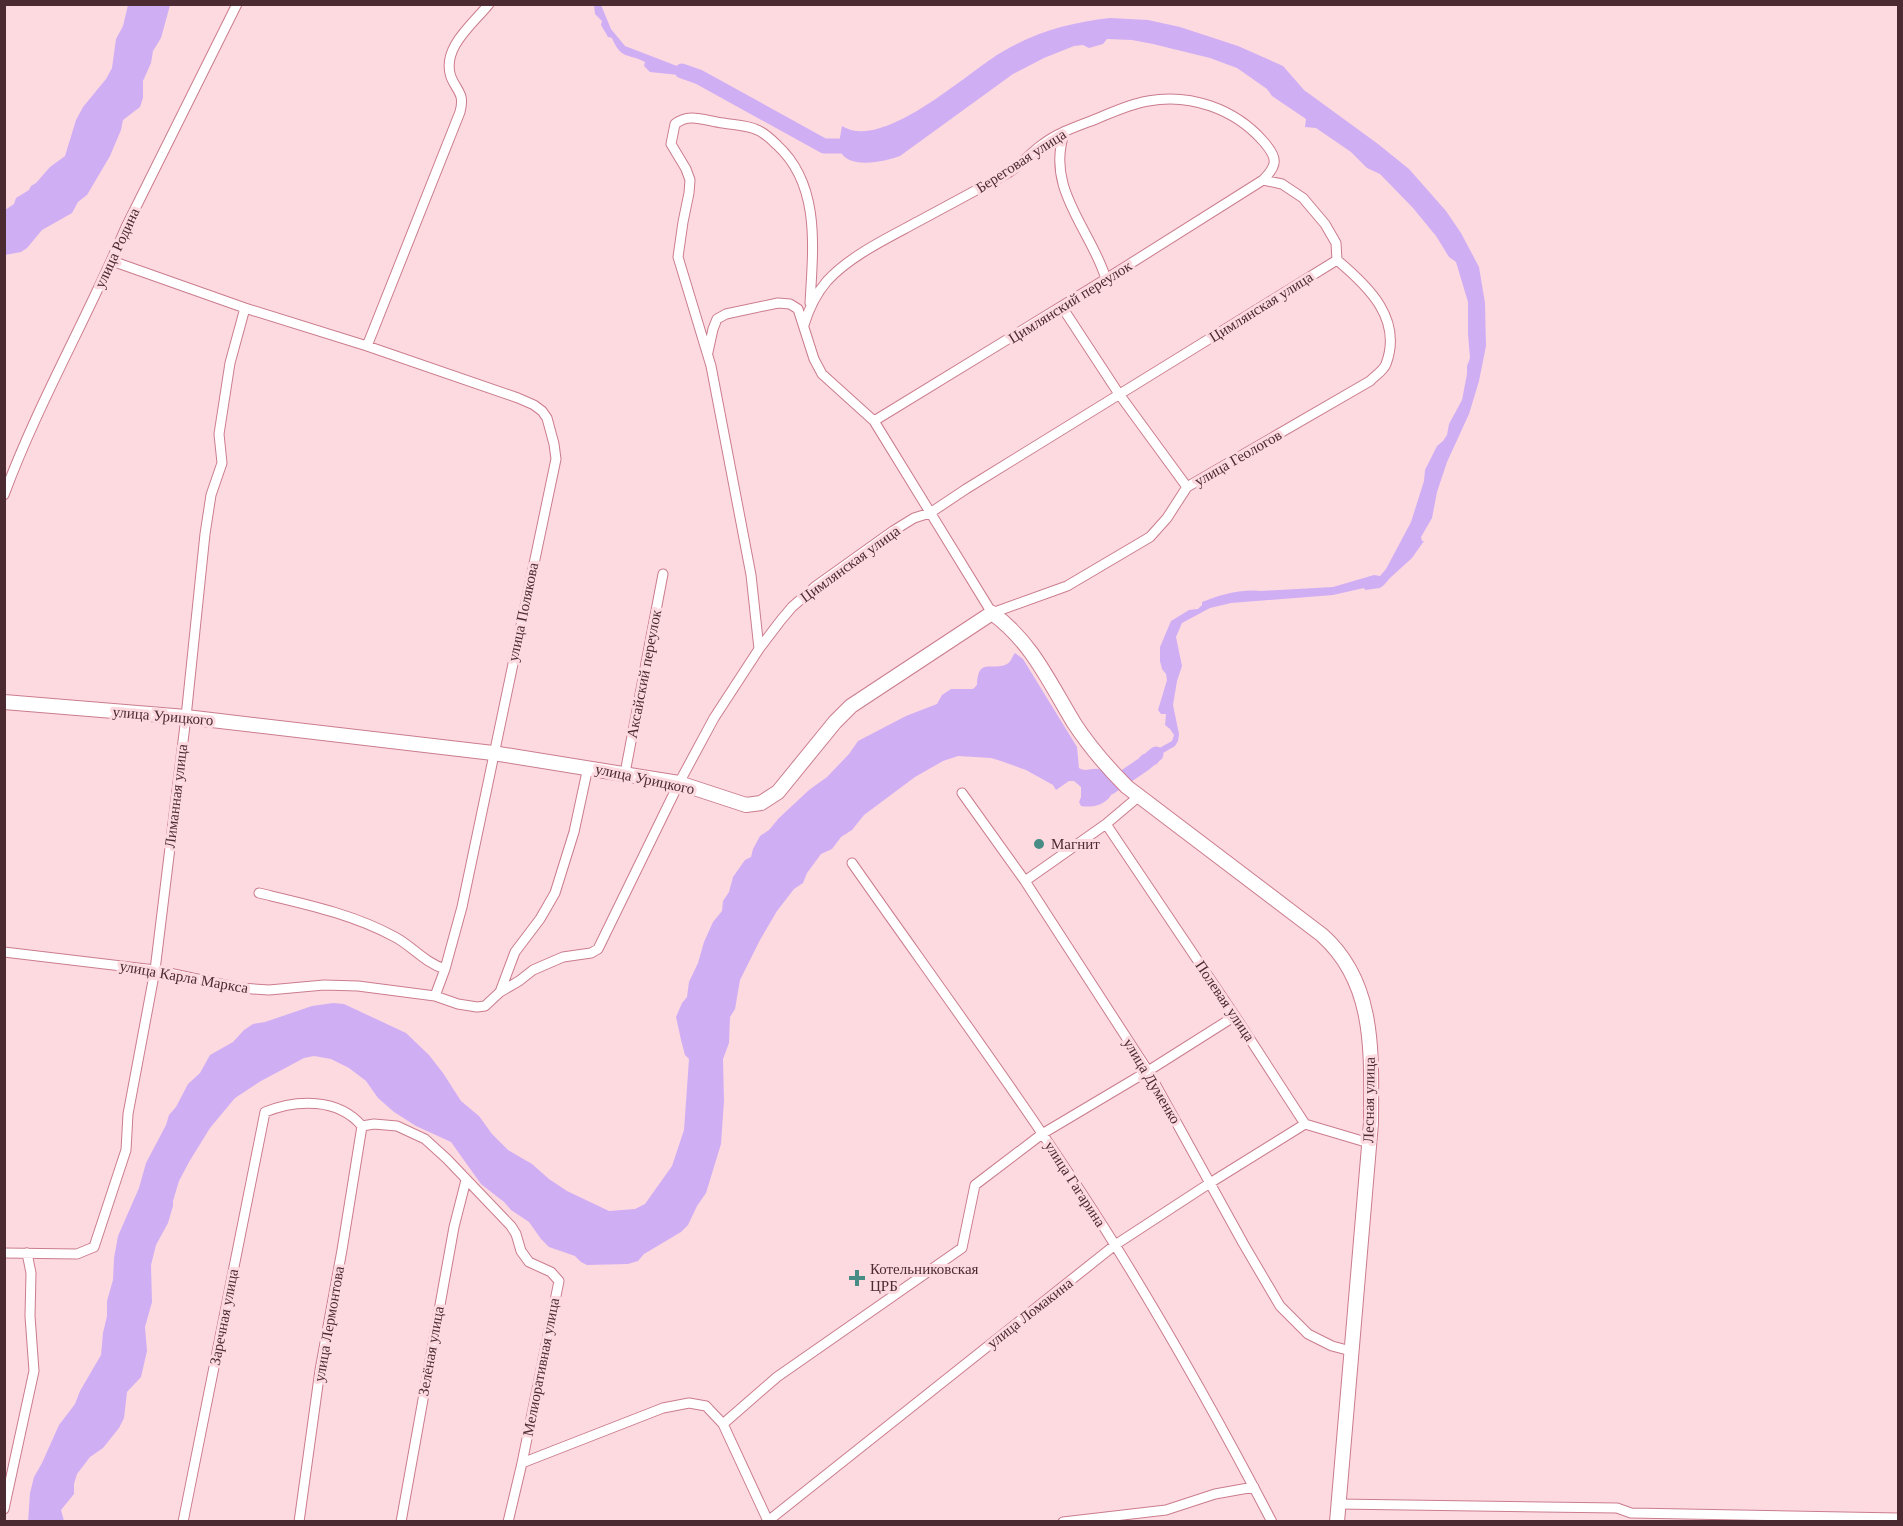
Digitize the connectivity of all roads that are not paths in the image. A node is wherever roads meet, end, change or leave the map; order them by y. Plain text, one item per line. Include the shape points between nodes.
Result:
1 (237, 4) edge
2 (489, 4) edge
3 (1065, 131) junction
4 (1263, 180) junction
5 (1337, 260) junction
6 (112, 261) junction
7 (1106, 279) junction
8 (810, 305) junction
9 (1062, 307) junction
10 (245, 308) junction
11 (804, 325) junction
12 (367, 346) junction
13 (708, 352) junction
14 (1119, 394) junction
15 (874, 421) junction
16 (1187, 487) junction
17 (4, 495) edge
18 (930, 513) junction
19 (663, 574) dead end
20 (992, 613) junction
21 (759, 649) junction
22 (4, 702) edge
23 (186, 717) junction
24 (493, 753) junction
25 (588, 767) junction
26 (624, 773) junction
27 (680, 783) junction
28 (962, 793) dead end
29 (1138, 797) junction
30 (1106, 824) junction
31 (852, 863) dead end
32 (1025, 881) junction
33 (259, 893) dead end
34 (4, 952) edge
35 (445, 969) junction
36 (155, 970) junction
37 (500, 992) junction
38 (435, 996) junction
39 (1235, 1016) junction
40 (1148, 1071) junction
41 (1305, 1124) junction
42 (362, 1126) junction
43 (1042, 1134) junction
44 (1369, 1143) junction
45 (466, 1180) junction
46 (1210, 1183) junction
47 (1115, 1245) junction
48 (4, 1253) edge
49 (27, 1253) junction
50 (1351, 1351) junction
51 (723, 1424) junction
52 (522, 1463) junction
53 (1254, 1487) junction
54 (1338, 1504) junction
55 (4, 1509) edge
56 (1641, 1517) edge
57 (1899, 1518) edge
58 (1859, 1520) edge
59 (183, 1521) edge
60 (299, 1521) edge
61 (401, 1521) edge
62 (508, 1521) edge
63 (768, 1521) edge
64 (1063, 1521) edge
65 (1272, 1521) edge
66 (1337, 1521) edge

1 - 6 street, улица Родина
2 - 12 street via 453,48 449,65 462,95 460,112
3 - 4 street, Береговая улица via 1147,101 1167,99 1208,105 1243,122 1268,146 1274,169
3 - 7 street via 1058,152 1059,168 1078,224 1099,258
3 - 8 street, Береговая улица via 1042,144 1008,173 876,244 828,280
4 - 5 street via 1282,184 1303,198 1336,243
4 - 7 street, Цимлянский переулок
5 - 14 street, Цимлянская улица
5 - 16 street, улица Геологов via 1378,300 1387,319 1390,343 1386,366 1370,381
6 - 10 street, улица Полякова
6 - 17 street, улица Родина
7 - 9 street, Цимлянский переулок
8 - 11 street, Береговая улица
8 - 13 street via 812,222 809,202 794,165 758,130 696,118 680,120 675,124 671,144 690,180 678,257
9 - 14 street
9 - 15 street, Цимлянский переулок
10 - 12 street, улица Полякова
10 - 23 street, Лиманная улица via 230,363 219,434 222,463 206,524
11 - 13 street via 798,309 790,304 726,314 717,319
11 - 15 street via 822,374
12 - 24 street, улица Полякова via 534,405 542,411 551,430 556,459
13 - 21 street via 752,575
14 - 16 street
14 - 18 street, Цимлянская улица
15 - 18 street
16 - 20 street, улица Геологов via 1150,537 1067,586
18 - 20 street
18 - 21 street, Цимлянская улица via 893,531 816,586 792,607
19 - 26 street, Аксайский переулок
20 - 27 street, улица Урицкого via 851,706 768,800 746,805
20 - 29 street, Лесная улица via 1028,647 1076,726 1110,770
21 - 27 street, Цимлянская улица via 714,717
22 - 23 street, улица Урицкого
23 - 24 street, улица Урицкого
23 - 36 street, Лиманная улица
24 - 25 street, улица Урицкого
24 - 35 street, улица Полякова via 462,907
25 - 26 street, улица Урицкого
25 - 37 street via 555,893 515,952
26 - 27 street, улица Урицкого
27 - 37 street, Цимлянская улица via 598,949 563,957 533,970
28 - 32 street, улица Думенко
29 - 30 street
29 - 44 street, Лесная улица via 1308,923 1330,942 1352,970 1360,991 1371,1058
30 - 32 street
30 - 39 street, Полевая улица
31 - 43 street, улица Гагарина
32 - 40 street, улица Думенко
33 - 35 street via 362,922 395,937
34 - 36 street, улица Карла Маркса
35 - 38 street, улица Полякова
36 - 38 street, улица Карла Маркса via 239,988 358,986
36 - 49 street, Лиманная улица via 128,1114 126,1150 94,1247 77,1254
37 - 38 street, Цимлянская улица via 485,1006 477,1007
39 - 40 street
39 - 41 street, Полевая улица
40 - 43 street
40 - 46 street, улица Думенко
41 - 44 street
41 - 46 street, улица Ломакина
42 - 45 street, Мелиоративная улица via 397,1126 425,1139
42 - 59 street, Заречная улица via 354,1117 332,1106 291,1105 265,1112
42 - 60 street, улица Лермонтова via 320,1370
43 - 47 street, улица Гагарина
43 - 51 street via 975,1185 962,1248 777,1377
44 - 50 street, Лесная улица
45 - 52 street, Мелиоративная улица via 511,1226 520,1251 530,1262 551,1272 559,1281
45 - 61 street, Зелёная улица
46 - 47 street, улица Ломакина
46 - 50 street, улица Думенко via 1280,1306 1308,1334
47 - 53 street, улица Гагарина
47 - 63 street, улица Ломакина
48 - 49 street
49 - 55 street via 34,1371
50 - 54 street, Лесная улица
51 - 52 street, Мелиоративная улица via 706,1406 680,1404
51 - 63 street
52 - 62 street, Мелиоративная улица
53 - 64 street via 1215,1494 1166,1510
53 - 65 street, улица Гагарина
54 - 56 street via 1617,1508
54 - 66 street, Лесная улица
56 - 58 street
57 - 58 street

